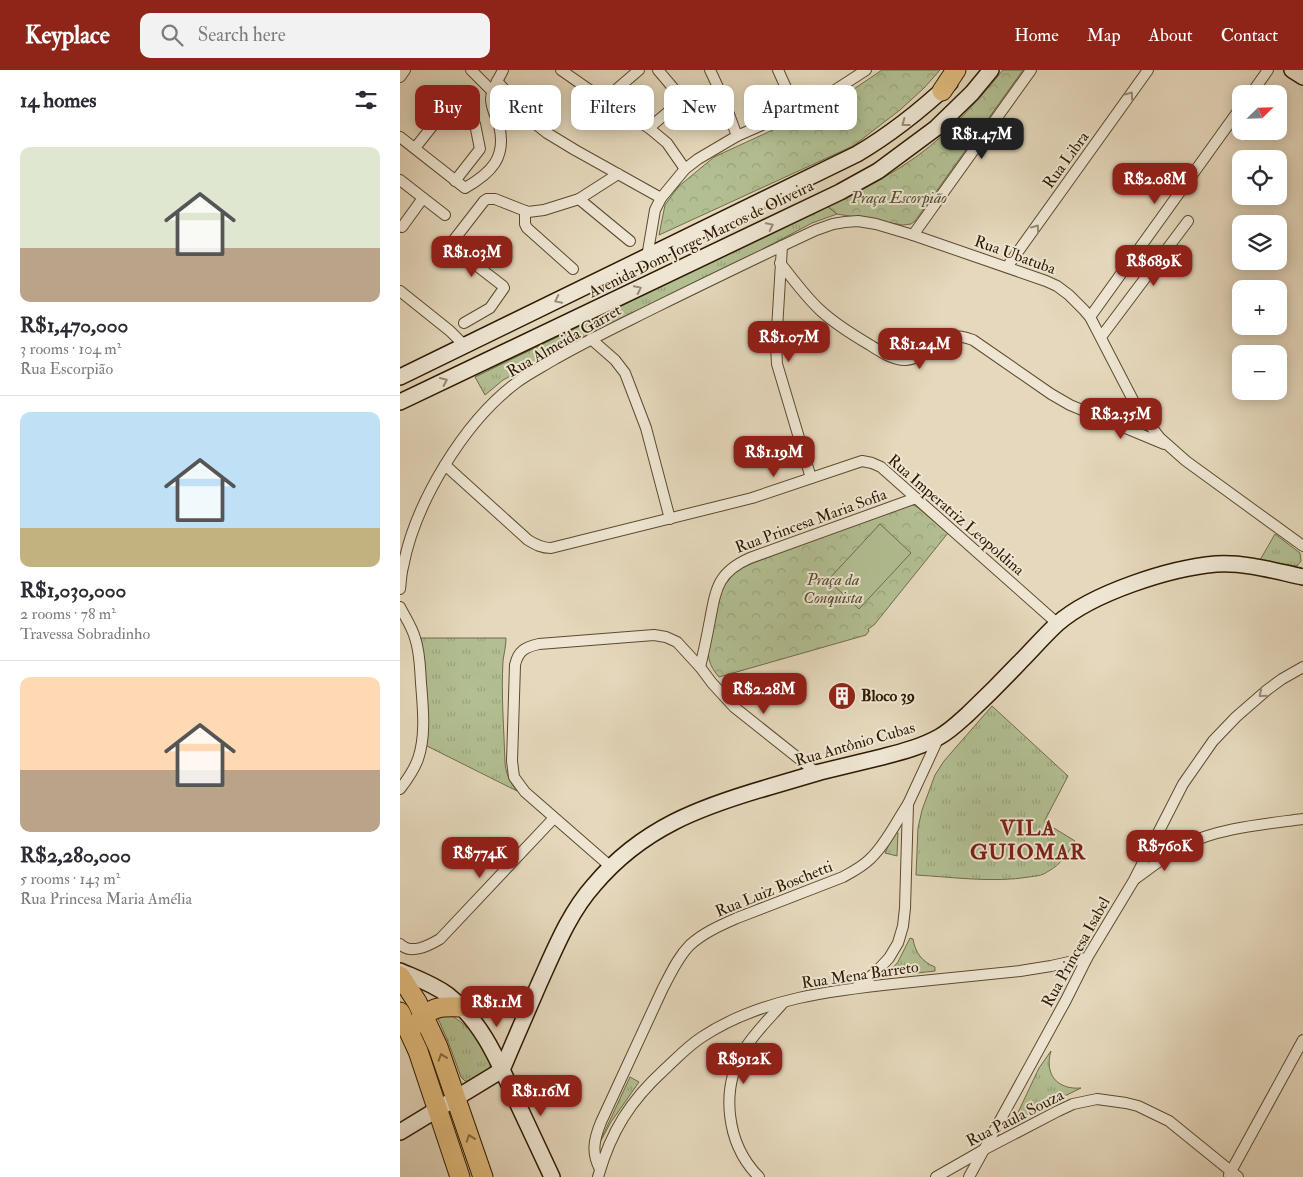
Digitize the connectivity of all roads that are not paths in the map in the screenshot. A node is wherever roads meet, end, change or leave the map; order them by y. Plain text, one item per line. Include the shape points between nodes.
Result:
1 (405, 70) edge
2 (471, 70) edge
3 (503, 70) edge
4 (562, 70) edge
5 (639, 70) edge
6 (658, 70) edge
7 (710, 70) edge
8 (778, 70) edge
9 (846, 70) edge
10 (866, 70) edge
11 (956, 70) edge
12 (964, 70) edge
13 (991, 70) edge
14 (1031, 70) edge
15 (1148, 70) edge
16 (1268, 70) edge
17 (1292, 70) edge
18 (1303, 76) edge
19 (400, 77) edge
20 (851, 80) junction
21 (494, 85) edge
22 (496, 85) edge
23 (583, 85) edge
24 (622, 85) edge
25 (785, 85) edge
26 (843, 85) edge
27 (1257, 85) edge
28 (942, 91) junction
29 (1232, 120) edge
30 (654, 123) edge
31 (499, 130) edge
32 (544, 130) edge
33 (651, 130) edge
34 (751, 130) edge
35 (737, 136) junction
36 (400, 137) edge
37 (415, 148) junction
38 (685, 169) junction
39 (618, 174) junction
40 (400, 180) edge
41 (455, 181) junction
42 (423, 198) junction
43 (661, 198) junction
44 (579, 199) junction
45 (525, 211) junction
46 (445, 215) dead end
47 (845, 222) joint
48 (1188, 222) dead end
49 (402, 227) dead end
50 (913, 235) junction
51 (630, 241) dead end
52 (782, 246) junction
53 (647, 257) junction
54 (780, 263) junction
55 (1008, 267) junction
56 (573, 269) dead end
57 (400, 291) edge
58 (1090, 318) junction
59 (464, 323) dead end
60 (1101, 336) junction
61 (591, 339) junction
62 (465, 346) junction
63 (400, 377) edge
64 (400, 402) edge
65 (1167, 445) junction
66 (445, 465) junction
67 (811, 478) junction
68 (916, 498) junction
69 (670, 519) junction
70 (1302, 546) edge
71 (1303, 577) edge
72 (400, 589) edge
73 (400, 607) edge
74 (1058, 624) junction
75 (700, 667) junction
76 (1303, 667) edge
77 (939, 737) junction
78 (817, 773) junction
79 (400, 788) edge
80 (908, 804) junction
81 (554, 818) junction
82 (1303, 818) edge
83 (1152, 843) junction
84 (1184, 845) junction
85 (611, 867) junction
86 (1134, 880) junction
87 (400, 944) edge
88 (1087, 958) junction
89 (400, 971) edge
90 (400, 976) edge
91 (856, 988) junction
92 (783, 1002) junction
93 (460, 1007) junction
94 (400, 1012) edge
95 (424, 1016) junction
96 (411, 1034) junction
97 (1303, 1040) edge
98 (502, 1070) junction
99 (456, 1098) junction
100 (438, 1110) junction
101 (400, 1132) edge
102 (984, 1149) junction
103 (599, 1173) edge
104 (1232, 1175) edge
105 (460, 1177) edge
106 (483, 1177) edge
107 (552, 1177) edge
108 (759, 1177) edge
109 (936, 1177) edge
110 (969, 1177) edge

1 - 19 street
2 - 21 street
3 - 22 street
4 - 23 street
5 - 24 street
6 - 30 street via 681,101
7 - 35 street
8 - 25 street
9 - 20 street
10 - 20 street
11 - 28 highway
12 - 28 main road, Avenida Dom Jorge Marcos de Oliveira
64 -> 13 main road, Avenida Dom Jorge Marcos de Oliveira via 878,171 936,128
14 - 50 street
55 -> 15 street, Rua Libra
16 - 27 street
17 - 18 main road
20 - 26 street
28 -> 53 main road, Avenida Dom Jorge Marcos de Oliveira via 908,121 873,145
29 - 58 street
31 - 41 street via 500,149 488,173 465,188
32 - 39 street
33 - 38 street via 668,143
34 - 35 street
35 - 38 street
36 - 37 street
37 - 41 street
37 - 41 street via 450,105 475,124 480,149
38 - 43 street
39 - 43 street
39 - 44 street
40 - 42 street
42 - 46 street
42 - 49 street
43 - 53 street via 655,210
44 - 45 street via 544,210
44 - 51 street
45 - 56 street via 526,228
45 - 59 street via 487,199 453,241 454,248 504,288 490,308
47 - 50 street, Rua Ubatuba via 876,224
47 - 52 street, Rua Almeida Garret via 816,230
48 - 60 street
50 - 55 street, Rua Ubatuba
52 - 54 street
52 - 61 street, Rua Almeida Garret
53 -> 62 main road, Avenida Dom Jorge Marcos de Oliveira
54 - 65 street via 828,317 882,353 907,361 949,338 967,338 1070,405
54 - 67 street via 777,364
55 - 58 street, Rua Ubatuba via 1057,286
57 - 62 street
58 - 60 street, Rua Ubatuba
60 - 65 street, Rua Ubatuba via 1142,415
61 - 66 street, Rua Almeida Garret via 532,373 500,397 464,436
61 - 69 street via 625,373 646,428
62 - 63 main road, Avenida Dom Jorge Marcos de Oliveira
65 - 70 street, Rua Ubatuba
66 - 69 street, Rua Imperatriz Leopoldina via 539,547 551,548
66 - 72 street, Rua Almeida Garret via 415,524
67 - 68 street, Rua Imperatriz Leopoldina via 867,461 881,467
67 - 69 street, Rua Imperatriz Leopoldina via 752,498
68 - 74 street, Rua Imperatriz Leopoldina
68 - 75 street, Rua Princesa Maria Sofia via 732,567 715,591
71 - 74 main road, Rua Antônio Cubas via 1238,565 1189,568 1127,586
73 - 79 street via 418,648 423,711 418,759
74 - 77 main road, Rua Antônio Cubas via 968,714
75 - 78 street via 734,707
75 - 81 street via 677,642 654,635 539,644 521,651 515,665 513,772 521,788
76 -> 83 street, Rua Princesa Isabel via 1267,690 1218,736 1183,784
77 - 78 main road, Rua Antônio Cubas via 904,751
77 - 80 street
78 - 85 main road, Rua Antônio Cubas via 718,803 681,818 647,837
80 - 91 street via 903,926 889,958
80 - 103 street, Rua Luiz Boschetti via 880,848 858,868 843,877 722,924 690,945 666,982 595,1136
81 - 85 street
81 - 87 street via 440,939 415,949
82 - 84 street via 1218,833
83 - 84 street
83 - 86 street, Rua Princesa Isabel
84 - 86 street
85 - 98 main road, Rua Antônio Cubas via 593,885 566,926
86 - 88 street, Rua Princesa Isabel
88 - 91 street, Rua Mena Barreto via 1020,971
88 - 102 street, Rua Princesa Isabel
89 - 93 main road via 433,986
90 - 95 highway
91 - 92 street, Rua Mena Barreto
92 - 103 street, Rua Mena Barreto via 742,1016 688,1047 643,1090 630,1108 616,1129
92 - 108 street via 744,1050 734,1073 729,1097 736,1139 748,1164
93 - 95 highway via 443,1006
93 - 98 main road via 485,1036
94 - 96 highway
95 - 96 highway
99 -> 95 highway
96 - 100 highway
97 - 104 street
98 - 99 main road
98 - 107 main road
99 - 100 main road
106 -> 99 highway
100 - 101 main road
100 - 105 highway
102 - 104 street, Rua Paula Souza via 1073,1104 1097,1099 1138,1106 1169,1121
102 - 109 street, Rua Paula Souza
102 - 110 street, Rua Princesa Isabel

